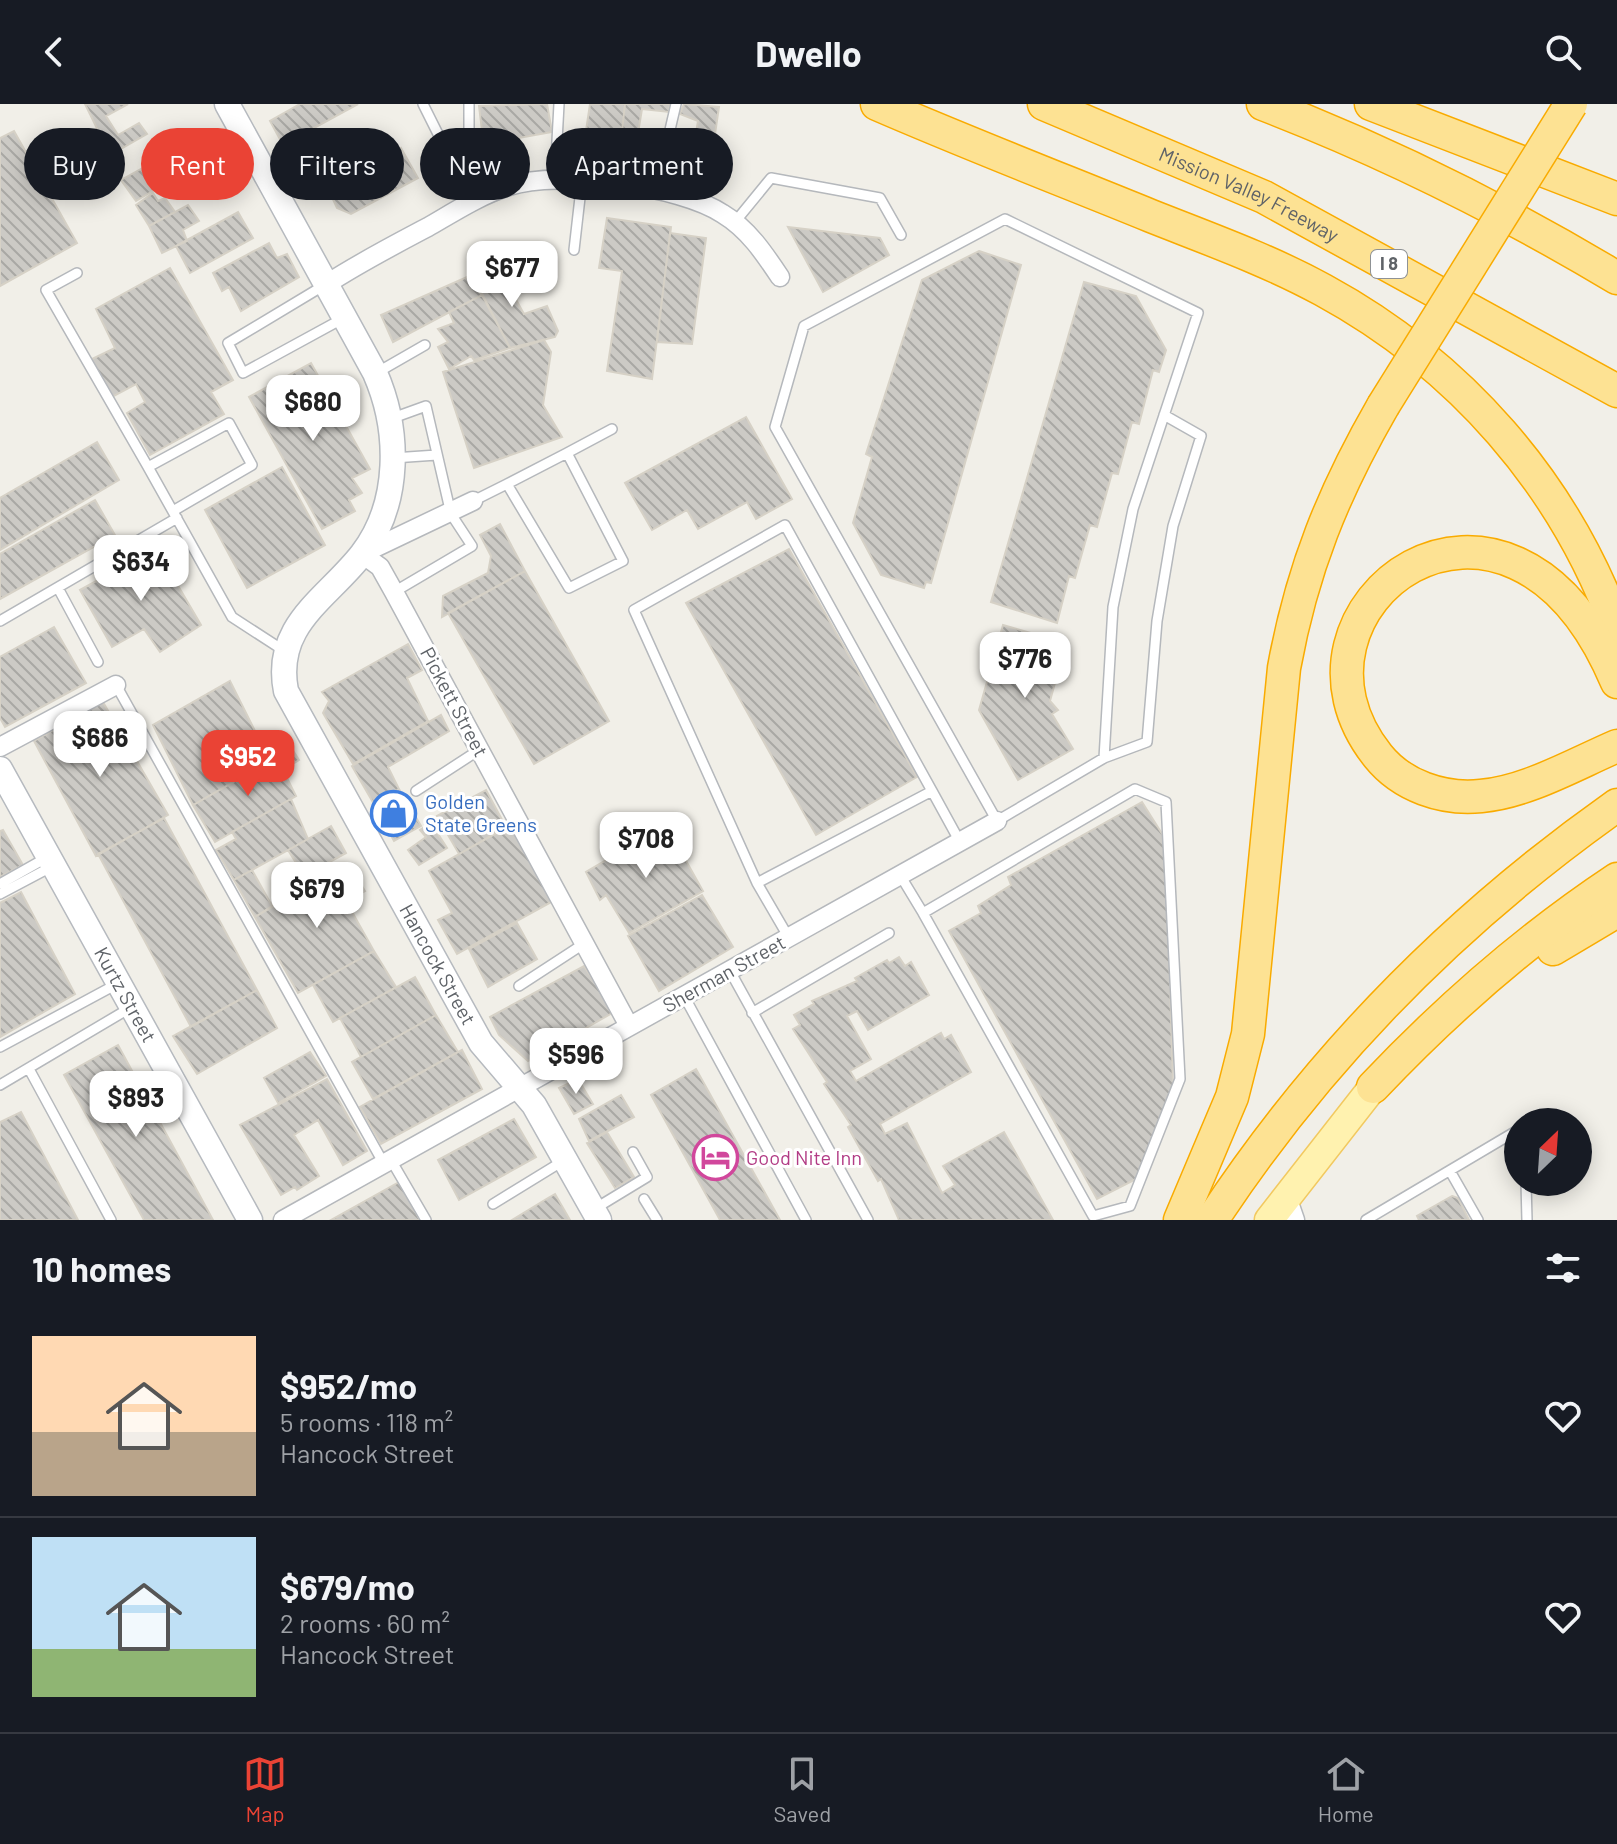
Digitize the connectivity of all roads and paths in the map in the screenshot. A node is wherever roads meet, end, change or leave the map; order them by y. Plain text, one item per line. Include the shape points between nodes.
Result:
1 (227, 104) edge
2 (423, 104) edge
3 (469, 104) edge
4 (559, 104) edge
5 (676, 104) edge
6 (877, 104) edge
7 (1044, 104) edge
8 (1263, 104) edge
9 (1371, 104) edge
10 (1571, 104) edge
11 (469, 128) edge
12 (558, 128) edge
13 (670, 128) edge
14 (1617, 199) edge
15 (476, 200) edge
16 (580, 200) edge
17 (696, 200) edge
18 (472, 202) junction
19 (735, 222) junction
20 (901, 235) dead end
21 (574, 250) dead end
22 (77, 273) dead end
23 (780, 277) dead end
24 (1617, 278) edge
25 (327, 284) junction
26 (345, 317) junction
27 (425, 345) dead end
28 (375, 373) junction
29 (1617, 391) edge
30 (1164, 415) junction
31 (390, 419) junction
32 (612, 429) dead end
33 (567, 453) junction
34 (437, 455) junction
35 (393, 458) junction
36 (148, 467) junction
37 (507, 484) junction
38 (473, 501) joint
39 (175, 514) junction
40 (451, 514) junction
41 (362, 554) junction
42 (58, 588) junction
43 (394, 592) junction
44 (0, 621) edge
45 (1617, 629) edge
46 (286, 652) junction
47 (98, 662) dead end
48 (1617, 682) edge
49 (116, 685) joint
50 (1617, 746) edge
51 (0, 747) edge
52 (479, 750) junction
53 (1104, 758) junction
54 (0, 769) edge
55 (416, 791) dead end
56 (932, 791) junction
57 (1617, 805) edge
58 (997, 821) junction
59 (960, 842) junction
60 (51, 861) junction
61 (900, 875) junction
62 (1617, 879) edge
63 (757, 883) junction
64 (0, 884) edge
65 (0, 894) edge
66 (1617, 911) edge
67 (923, 913) junction
68 (1585, 914) junction
69 (889, 933) dead end
70 (789, 938) junction
71 (585, 943) junction
72 (730, 971) junction
73 (119, 982) junction
74 (519, 986) dead end
75 (684, 996) junction
76 (133, 1007) junction
77 (752, 1013) junction
78 (629, 1026) junction
79 (0, 1047) edge
80 (29, 1069) junction
81 (0, 1085) edge
82 (519, 1087) junction
83 (1373, 1087) joint
84 (1504, 1138) edge
85 (633, 1152) dead end
86 (566, 1160) junction
87 (388, 1162) junction
88 (1450, 1171) junction
89 (1526, 1196) edge
90 (644, 1199) dead end
91 (493, 1204) dead end
92 (1291, 1207) edge
93 (596, 1215) edge
94 (111, 1220) edge
95 (250, 1220) edge
96 (283, 1220) edge
97 (426, 1220) edge
98 (657, 1220) edge
99 (806, 1220) edge
100 (868, 1220) edge
101 (1180, 1220) edge
102 (1212, 1220) edge
103 (1269, 1220) edge
104 (1366, 1220) edge
105 (1478, 1220) edge
106 (1527, 1220) edge

1 - 25 street, Hancock Street
2 - 18 lane
3 - 11 lane
4 - 12 lane
5 - 13 lane
6 - 45 highway via 1273,266 1391,333 1470,399 1543,485 1581,545
7 - 29 highway, Mission Valley Freeway / I 8 via 1264,197
8 - 24 highway via 1478,202
9 - 14 highway
10 - 101 highway, bridge via 1383,406 1324,520 1294,611 1284,668 1248,1034 1232,1097
15 - 18 street
16 - 21 lane
17 - 19 street
18 - 25 street
19 - 20 lane via 771,178 880,198
19 - 23 street
22 - 36 lane via 46,290
25 - 26 street, Hancock Street
25 - 26 lane via 228,343 243,373
26 - 28 street, Hancock Street
27 - 28 lane
28 - 31 street, Hancock Street
30 - 53 lane via 1133,509 1113,607
30 - 53 lane via 1201,436 1173,526 1147,742
30 - 58 lane via 1198,313 1005,219 804,326 775,427
31 - 34 lane via 426,406
31 - 35 street, Hancock Street
32 - 33 lane
33 - 37 lane
33 - 37 lane via 623,561 569,588
34 - 35 lane
34 - 40 lane
35 - 41 street, Hancock Street via 380,521
36 - 39 lane
36 - 39 lane via 229,423 252,465
37 - 38 lane
38 - 40 street
39 - 42 lane
39 - 46 lane via 232,617
40 - 41 street
40 - 43 lane via 472,546
41 - 43 street, Pickett Street via 380,567
41 - 46 street, Hancock Street via 303,615
42 - 44 lane
42 - 47 lane
43 - 52 street, Pickett Street
46 - 82 street, Hancock Street via 284,680 291,704 481,1043
48 - 50 highway via 1593,633 1561,592 1508,557 1472,552 1433,557 1385,585 1362,615 1348,676 1353,710 1365,739 1387,767 1417,786 1462,797 1497,794
49 - 51 street
49 - 87 lane
52 - 55 lane
52 - 71 street, Pickett Street
53 - 58 lane
54 - 60 street, Kurtz Street
56 - 59 lane
56 - 63 lane
56 - 63 lane via 785,525 634,610
57 - 102 highway via 1466,922 1411,974 1276,1128
58 - 59 street, Sherman Street
59 - 61 street, Sherman Street
60 - 64 lane
60 - 65 lane
60 - 73 street, Kurtz Street
61 - 67 lane
61 - 70 street, Sherman Street
62 - 68 highway
63 - 70 lane
66 - 68 highway
67 - 67 lane via 1093,1216 1130,1206 1180,1079 1166,802 1135,789
68 - 83 highway
69 - 77 lane
70 - 72 street, Sherman Street
71 - 74 lane
71 - 78 street, Pickett Street
72 - 75 street, Sherman Street
72 - 77 lane
73 - 76 street, Kurtz Street
73 - 79 lane
75 - 78 street, Sherman Street
75 - 99 lane
76 - 80 lane
76 - 95 street, Kurtz Street
77 - 100 lane
78 - 82 street, Sherman Street
80 - 81 lane
80 - 94 lane
82 - 86 street, Hancock Street
82 - 87 street, Sherman Street
83 - 92 main road
84 - 88 lane
85 - 93 lane via 647,1177
86 - 91 lane
86 - 93 street, Hancock Street
87 - 96 street, Sherman Street
87 - 97 lane
88 - 104 lane
88 - 105 lane
89 - 106 lane
90 - 98 lane
92 - 103 main road

